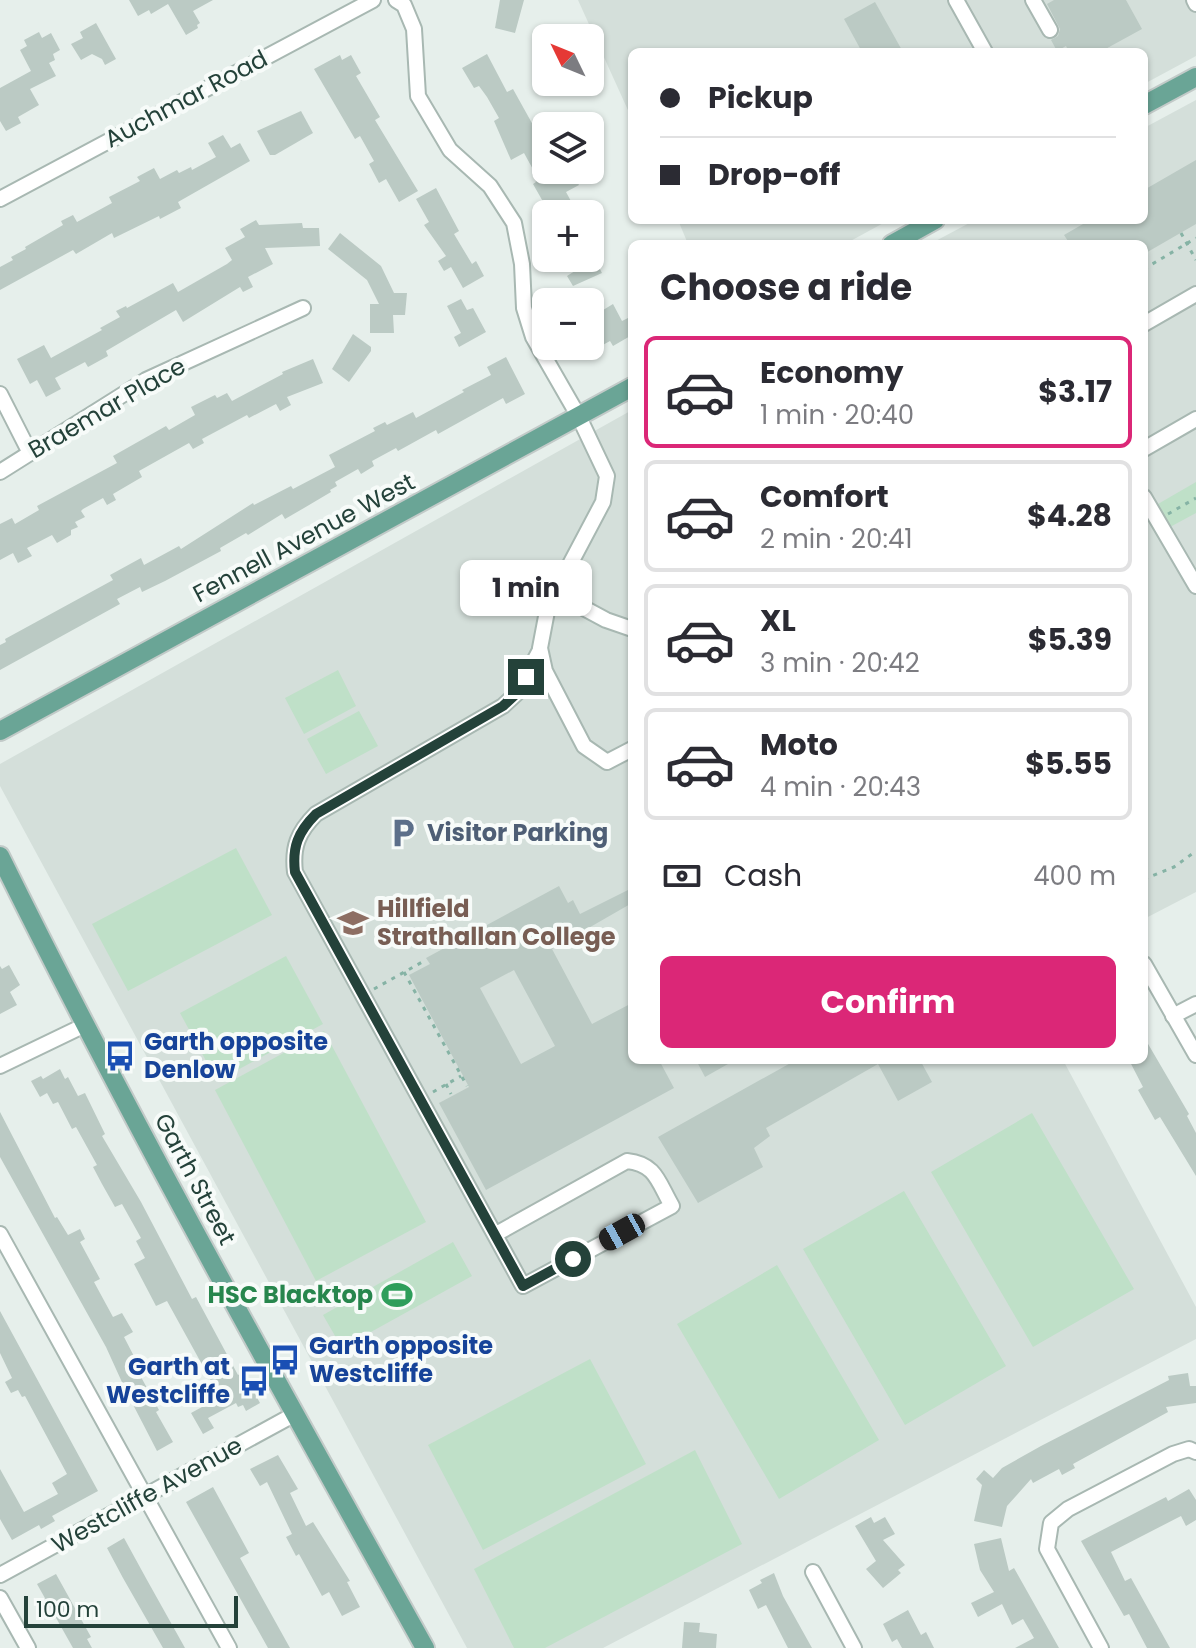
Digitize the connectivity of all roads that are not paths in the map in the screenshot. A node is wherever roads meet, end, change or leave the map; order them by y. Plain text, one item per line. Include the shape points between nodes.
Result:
1 (373, 0) edge
2 (396, 0) edge
3 (956, 0) edge
4 (1033, 0) edge
5 (1050, 30) dead end
6 (983, 48) edge
7 (1196, 77) edge
8 (1148, 103) edge
9 (0, 199) edge
10 (928, 224) edge
11 (899, 240) edge
12 (1196, 294) edge
13 (303, 308) dead end
14 (1148, 322) edge
15 (628, 389) edge
16 (0, 394) edge
17 (579, 417) junction
18 (1196, 419) edge
19 (1148, 447) edge
20 (30, 453) junction
21 (0, 472) edge
22 (1148, 504) edge
23 (1196, 586) edge
24 (554, 592) junction
25 (628, 628) edge
26 (540, 650) junction
27 (0, 731) edge
28 (628, 751) edge
29 (0, 856) edge
30 (1148, 971) edge
31 (1196, 1004) edge
32 (1173, 1016) junction
33 (85, 1025) junction
34 (1196, 1055) edge
35 (0, 1066) edge
36 (0, 1234) edge
37 (496, 1234) junction
38 (295, 1414) junction
39 (1196, 1452) edge
40 (145, 1497) junction
41 (813, 1572) dead end
42 (0, 1575) edge
43 (0, 1598) edge
44 (28, 1648) edge
45 (229, 1648) edge
46 (425, 1648) edge
47 (854, 1648) edge
48 (1101, 1648) edge

1 - 9 street, Auchmar Road
2 - 17 street via 404,5 414,29 418,96 450,150 490,186 514,223 524,308 533,337
3 - 6 street
4 - 5 street
7 - 8 main road
10 - 11 main road
12 - 14 street
13 - 20 street, Braemar Place via 146,380
15 - 17 main road, Fennell Avenue West
16 - 20 street
17 - 24 street via 604,467 606,493
17 - 27 main road, Fennell Avenue West
18 - 19 street
20 - 21 street, Braemar Place
22 - 23 street
24 - 25 street
24 - 26 street
26 - 28 street via 545,671 584,746 607,762
26 - 37 street via 517,693 503,706 316,814 296,840 293,856 295,872
29 - 33 main road, Garth Street
30 - 32 street
31 - 32 street
32 - 34 street
33 - 35 street
33 - 38 main road, Garth Street
36 - 40 street
37 - 37 street via 627,1161 651,1168 672,1206 523,1286
38 - 40 street, Westcliffe Avenue
38 - 46 main road, Garth Street
39 - 48 street via 1173,1454 1051,1523 1047,1549
40 - 42 street, Westcliffe Avenue
40 - 45 street
41 - 47 street
43 - 44 street

